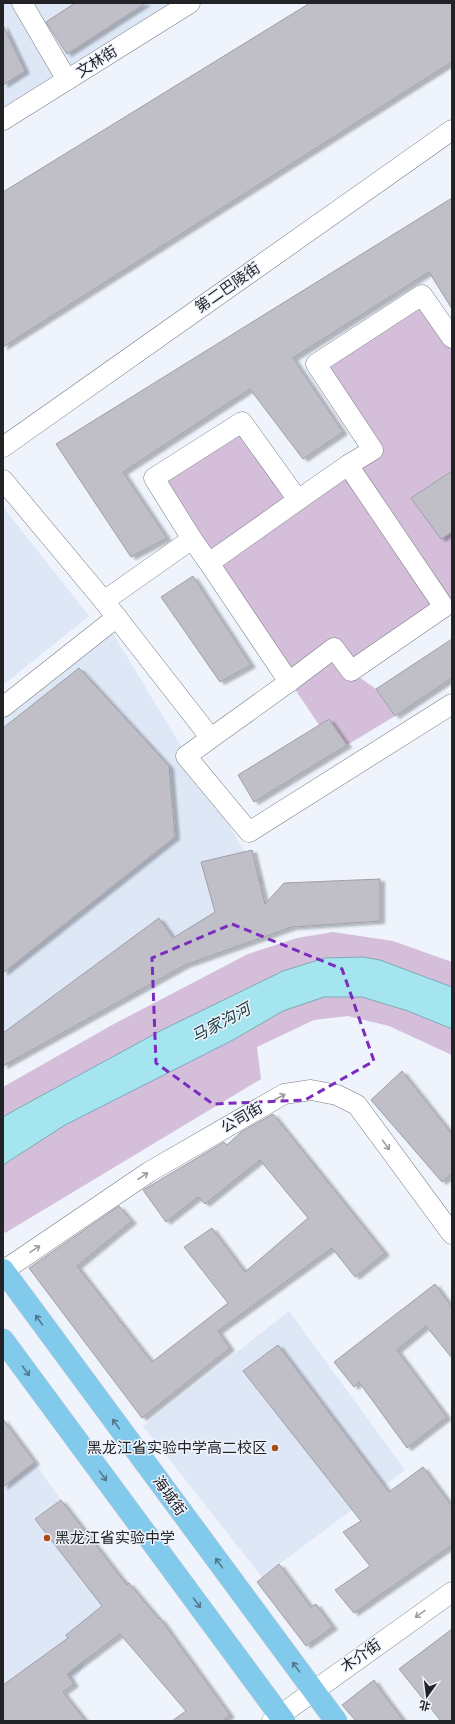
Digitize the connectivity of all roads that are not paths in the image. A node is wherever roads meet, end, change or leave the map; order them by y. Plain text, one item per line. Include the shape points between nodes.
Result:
1 (22, 3) edge
2 (190, 3) edge
3 (67, 80) junction
4 (3, 120) edge
5 (452, 130) edge
6 (452, 338) edge
7 (3, 446) edge
8 (348, 464) junction
9 (3, 480) edge
10 (298, 500) junction
11 (192, 539) junction
12 (209, 563) junction
13 (104, 601) junction
14 (448, 605) edge
15 (117, 617) junction
16 (289, 682) junction
17 (452, 704) edge
18 (3, 707) edge
19 (210, 738) junction
20 (452, 1234) edge
21 (3, 1270) edge
22 (3, 1340) edge
23 (452, 1592) edge
24 (313, 1690) junction
25 (278, 1719) edge
26 (336, 1721) edge

1 - 3 street
2 - 3 street, 文林街
3 - 4 street, 文林街
5 - 7 street, 第二巴陵街
6 - 8 street via 422,295 316,364 373,450
8 - 10 street
8 - 14 street
9 - 13 street
10 - 11 street via 242,422 154,478
10 - 12 street
11 - 12 street
11 - 13 street
12 - 16 street
13 - 15 street
14 - 16 street via 351,671 334,648
15 - 18 street
15 - 19 street
16 - 19 street
17 - 19 street via 249,832 186,756
21 -> 20 street, 公司街 via 149,1172 284,1094 311,1090 337,1095 357,1105
24 -> 21 main road, 海城街
22 -> 25 main road
23 -> 24 street, 木介街
24 - 25 street, 木介街
24 - 26 main road, 海城街

